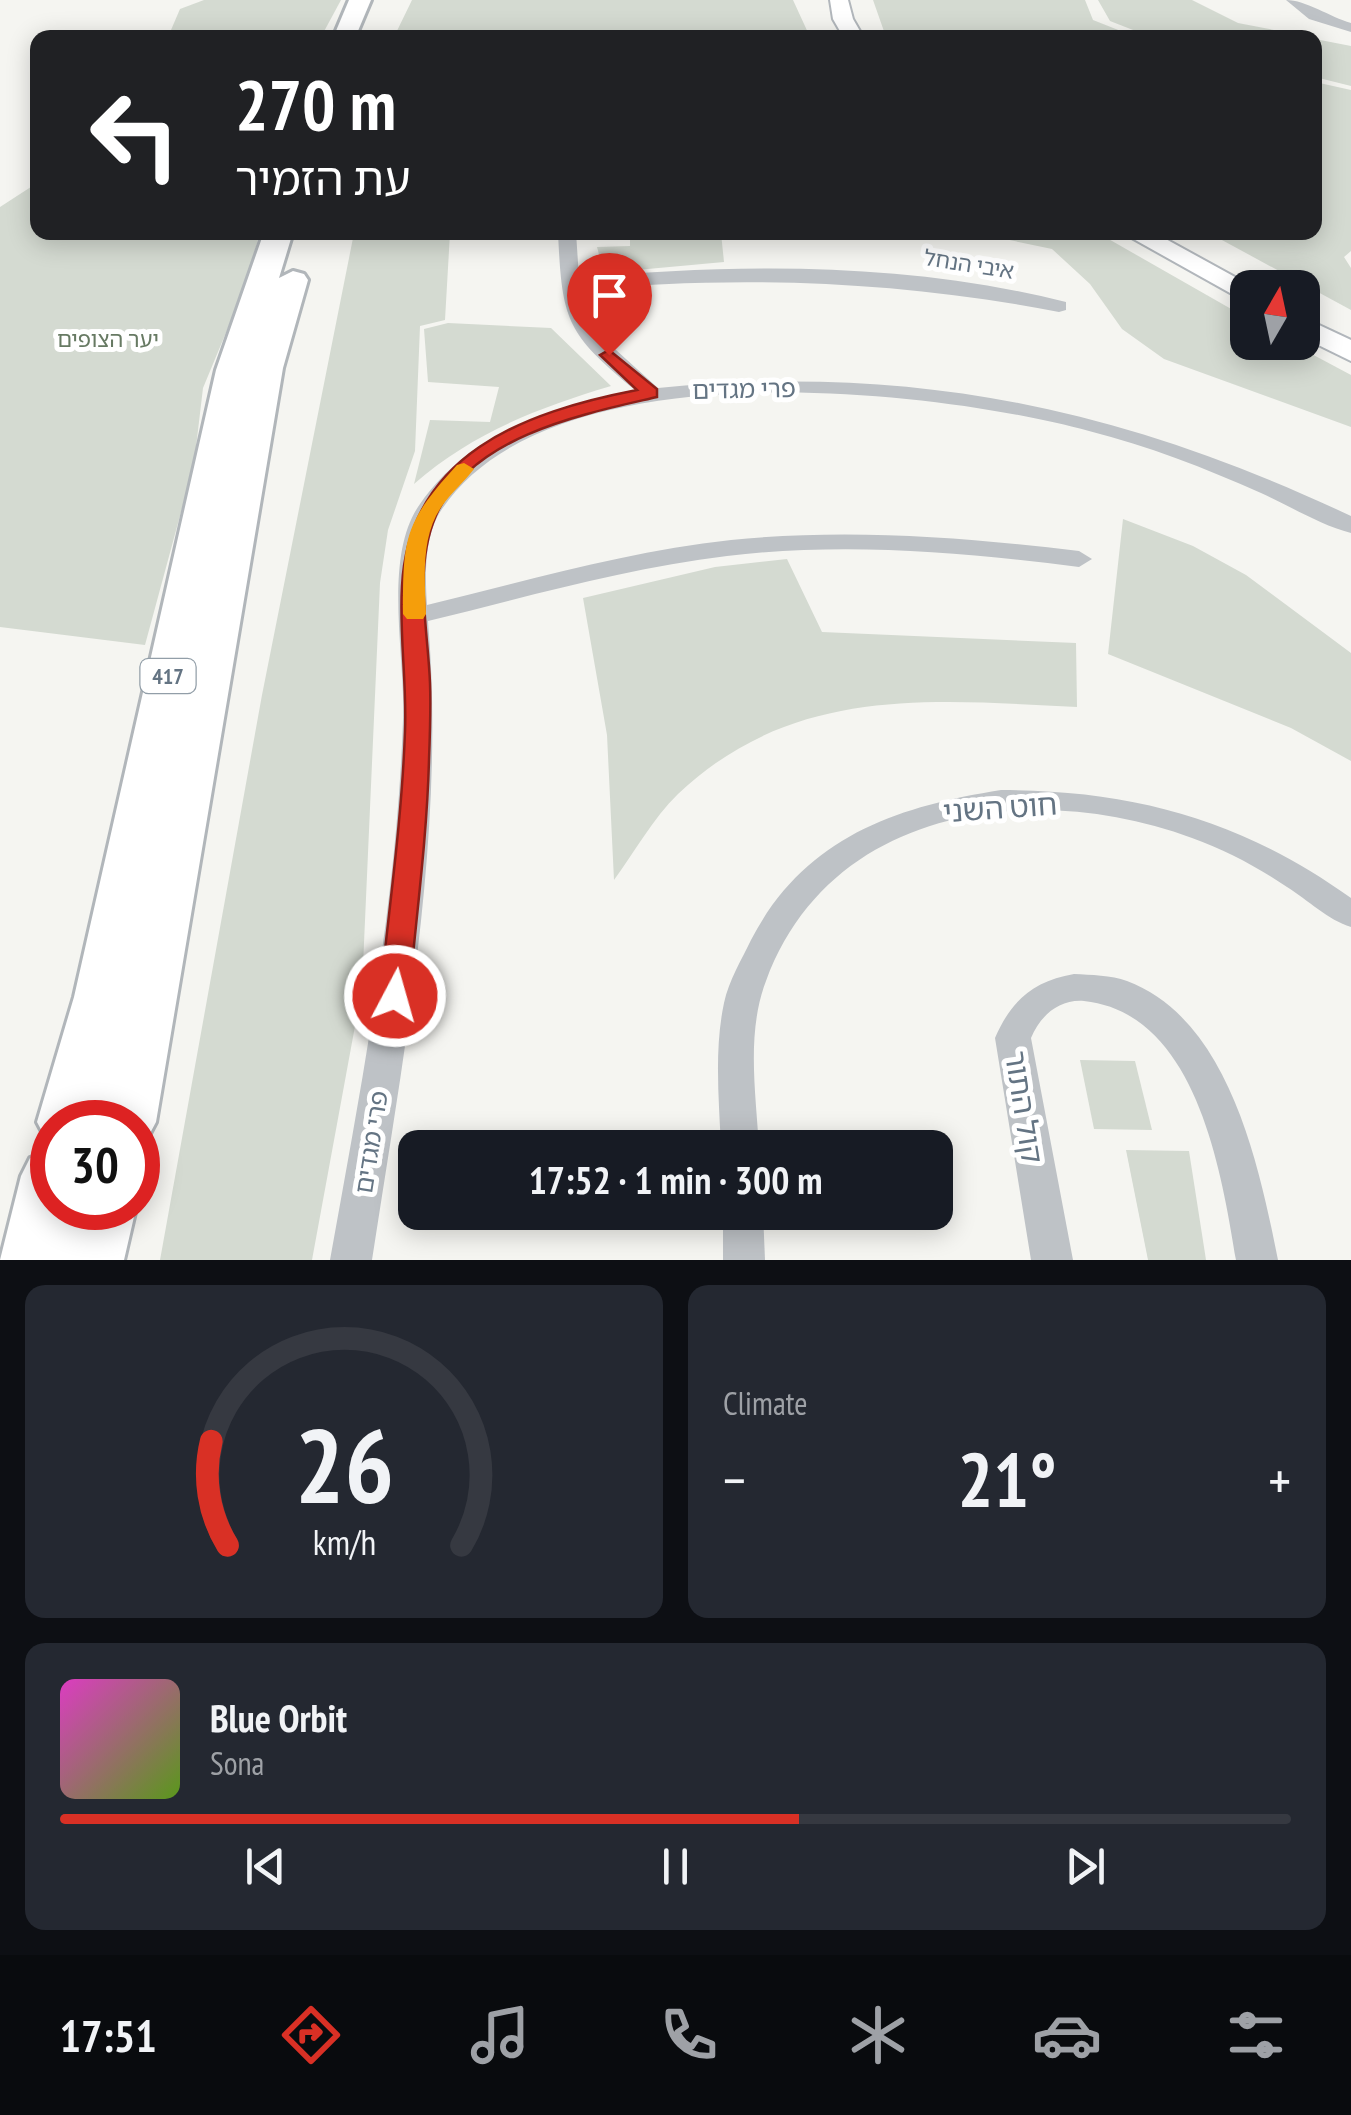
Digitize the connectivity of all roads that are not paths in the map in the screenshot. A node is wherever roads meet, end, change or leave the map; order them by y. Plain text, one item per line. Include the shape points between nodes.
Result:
1 (360, 0) edge
2 (380, 0) edge
3 (839, 0) edge
4 (1293, 0) edge
5 (1351, 28) edge
6 (347, 30) edge
7 (367, 30) edge
8 (851, 30) edge
9 (276, 240) edge
10 (305, 240) edge
11 (568, 240) edge
12 (1148, 240) edge
13 (1187, 240) edge
14 (1242, 270) edge
15 (571, 284) junction
16 (1230, 285) edge
17 (1059, 306) dead end
18 (1320, 312) edge
19 (1351, 328) edge
20 (1320, 335) edge
21 (1351, 352) edge
22 (651, 393) junction
23 (1351, 526) edge
24 (1079, 559) dead end
25 (415, 616) junction
26 (1351, 916) edge
27 (73, 1100) edge
28 (130, 1100) edge
29 (739, 1130) edge
30 (38, 1230) edge
31 (100, 1230) edge
32 (743, 1230) edge
33 (30, 1260) edge
34 (92, 1260) edge
35 (351, 1260) edge
36 (744, 1260) edge
37 (1052, 1260) edge
38 (1257, 1260) edge

1 - 6 main road
2 - 7 main road
3 - 8 main road
4 - 5 street via 1314,16
9 - 27 main road, 417 via 233,370 101,997
10 - 28 main road, 417 via 266,368
11 - 15 street
12 - 16 main road
13 - 14 main road
15 - 17 street, איבי הנחל via 815,272 954,285
15 - 22 street via 575,313 588,336
18 - 19 main road
20 - 21 main road
22 - 23 street, פרי מגדים via 762,387 885,392 1040,412 1190,455
22 - 25 street, פרי מגדים via 550,418 477,458 450,481 419,534
24 - 25 street via 834,543 729,548
25 - 35 street, פרי מגדים via 416,764 403,920
26 - 29 street, חוט השני via 1246,848 1139,811 1037,799 928,812 842,852 803,885 768,934 746,985 737,1042
30 - 33 main road
31 - 34 main road
32 - 36 street
37 - 38 street, קול התור via 1014,1038 1022,1014 1043,998 1102,987 1155,1011 1202,1075 1226,1125

